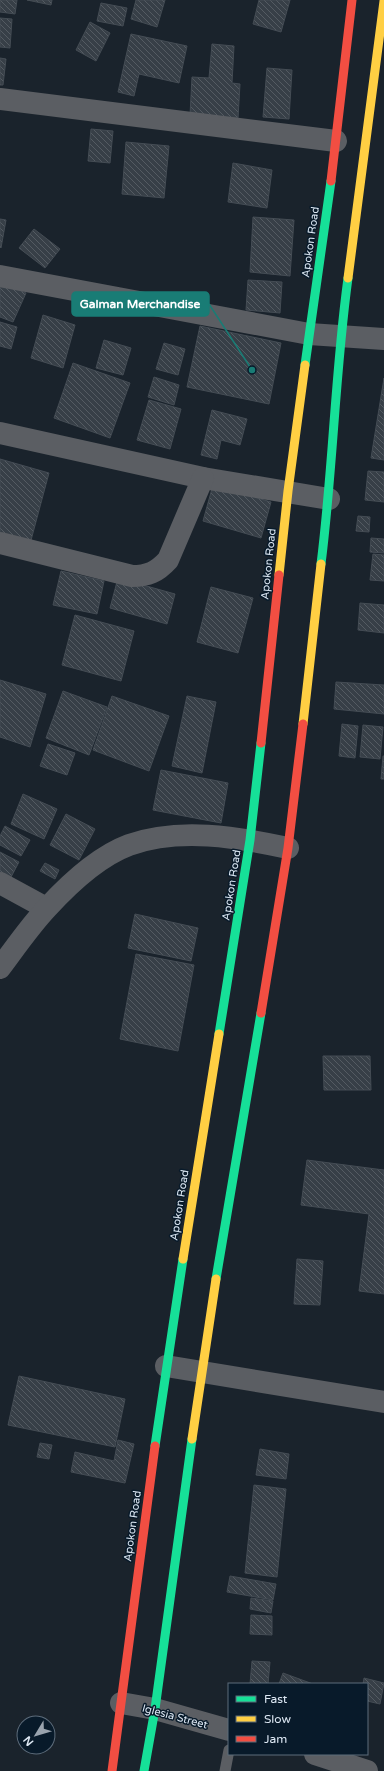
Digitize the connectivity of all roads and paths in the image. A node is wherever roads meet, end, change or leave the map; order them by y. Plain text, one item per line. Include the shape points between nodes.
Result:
1 (352, 0) edge
2 (384, 2) edge
3 (0, 99) edge
4 (336, 141) junction
5 (0, 276) edge
6 (309, 334) junction
7 (340, 336) junction
8 (384, 339) edge
9 (0, 432) edge
10 (203, 478) junction
11 (288, 491) junction
12 (329, 499) junction
13 (0, 543) edge
14 (250, 840) junction
15 (288, 848) junction
16 (0, 883) edge
17 (46, 908) junction
18 (0, 968) edge
19 (166, 1366) junction
20 (201, 1372) junction
21 (384, 1402) edge
22 (121, 1703) junction
23 (156, 1709) junction
24 (228, 1730) edge
25 (228, 1755) edge
26 (318, 1755) edge
27 (112, 1771) edge
28 (144, 1771) edge
29 (225, 1771) edge
30 (367, 1771) edge

1 - 4 highway, Apokon Road
2 - 7 highway
3 - 4 street
4 - 6 highway, Apokon Road
5 - 6 street
6 - 7 street
6 - 11 highway, Apokon Road
7 - 8 street
7 - 12 highway
9 - 10 street
10 - 11 street
10 - 13 street via 168,560 159,570 146,576 132,576
11 - 12 street
11 - 14 highway, Apokon Road
12 - 15 highway
14 - 15 street
14 - 17 street via 160,837 128,846 103,858
14 - 19 highway, Apokon Road
15 - 20 highway
16 - 17 street
17 - 18 street
19 - 20 street
19 - 22 highway, Apokon Road
20 - 21 street
20 - 23 highway
22 - 23 street, Iglesia Street
22 - 27 highway, Apokon Road
23 - 24 street, Iglesia Street
23 - 28 highway
25 - 29 lane
26 - 30 street

